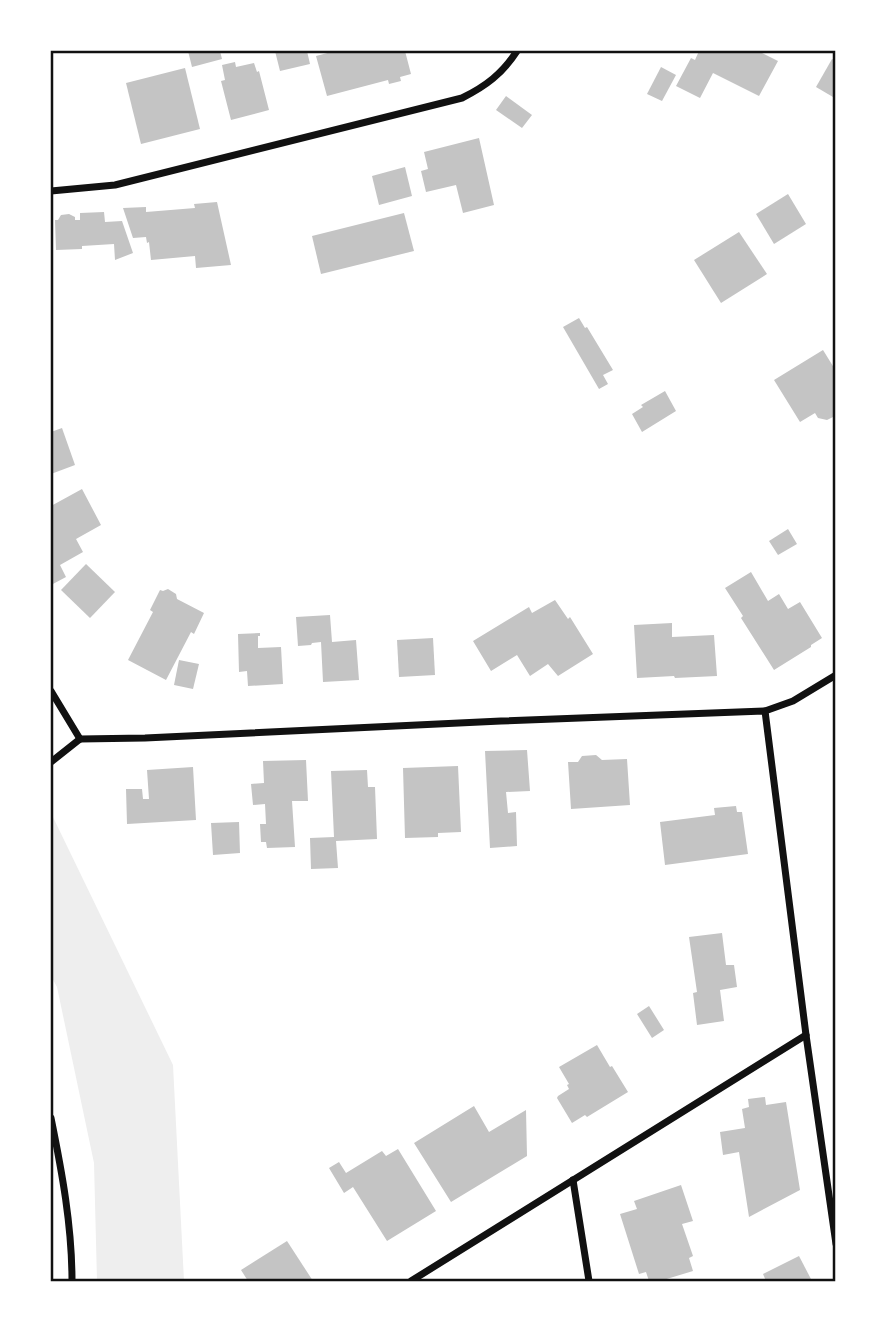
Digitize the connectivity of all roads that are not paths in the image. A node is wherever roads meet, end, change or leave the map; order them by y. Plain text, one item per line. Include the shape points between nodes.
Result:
1 (517, 51) edge
2 (51, 191) edge
3 (836, 675) edge
4 (51, 691) edge
5 (765, 711) junction
6 (79, 739) junction
7 (51, 762) edge
8 (806, 1035) junction
9 (51, 1118) edge
10 (573, 1180) junction
11 (836, 1244) edge
12 (72, 1281) edge
13 (411, 1281) edge
14 (589, 1281) edge

1 - 2 street via 501,72 462,98 116,185
3 - 5 street via 793,701
4 - 6 street
5 - 6 street
5 - 8 street
6 - 7 street
8 - 10 street
8 - 11 street
9 - 12 street via 62,1172
10 - 13 street
10 - 14 street

